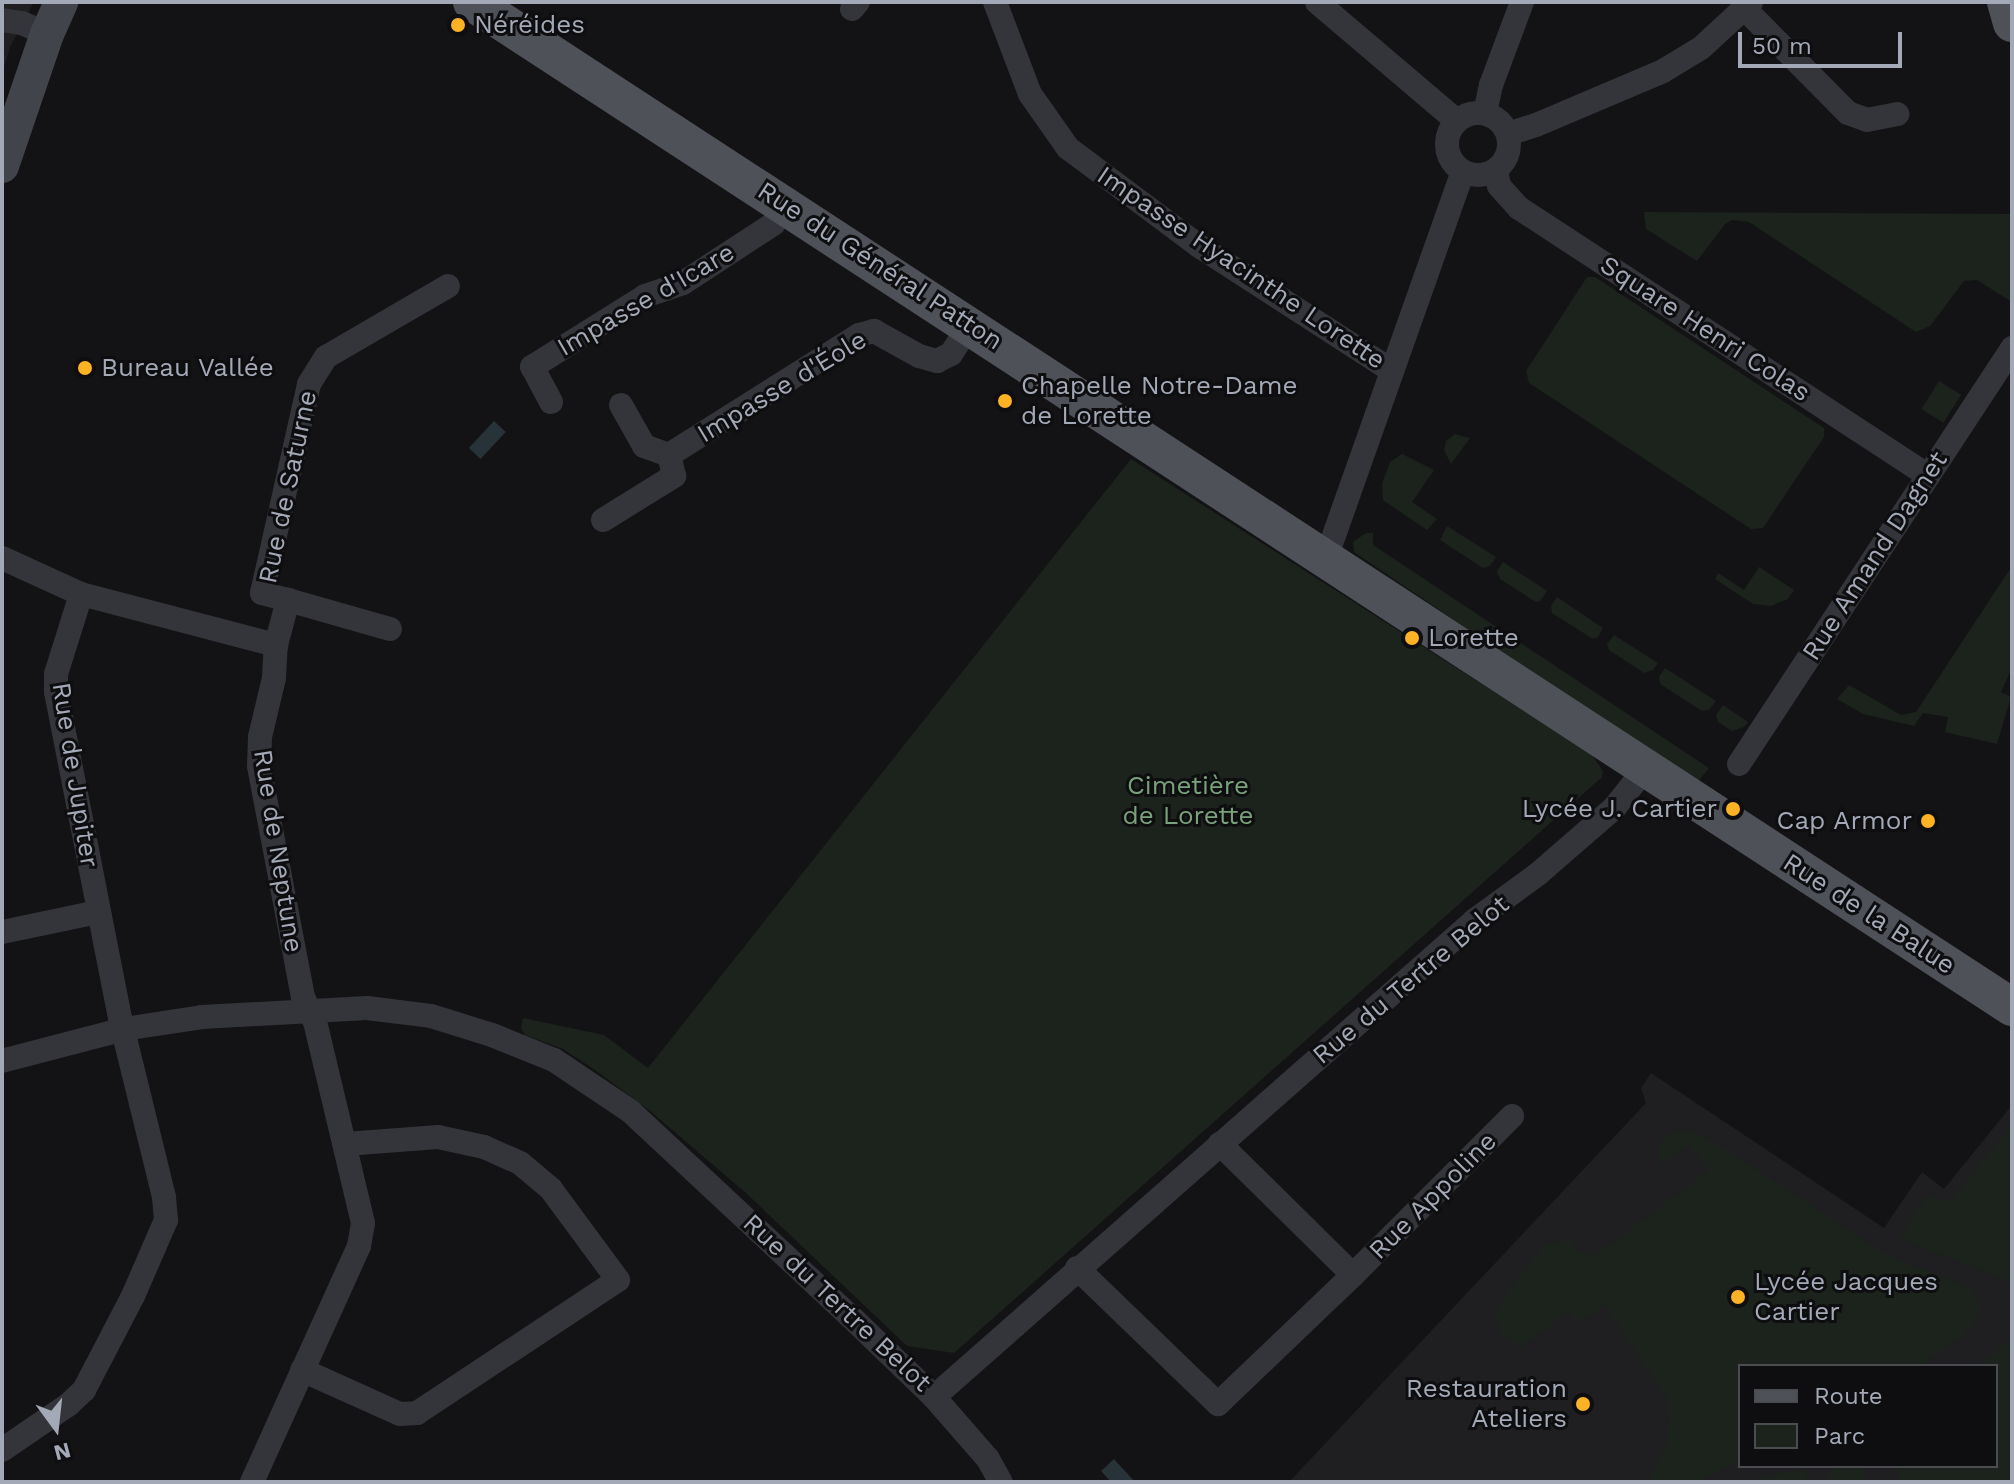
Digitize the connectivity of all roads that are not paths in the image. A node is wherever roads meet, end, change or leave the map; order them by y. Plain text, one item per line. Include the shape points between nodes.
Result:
1 (472, 2) edge
2 (995, 2) edge
3 (1317, 2) edge
4 (1522, 2) edge
5 (1748, 5) edge
6 (58, 10) edge
7 (2, 20) edge
8 (1485, 113) junction
9 (1897, 114) dead end
10 (1457, 121) junction
11 (1508, 134) junction
12 (2, 166) edge
13 (1496, 170) junction
14 (1463, 172) junction
15 (786, 205) junction
16 (448, 286) dead end
17 (970, 325) junction
18 (2012, 348) edge
19 (1392, 371) junction
20 (551, 402) dead end
21 (621, 405) dead end
22 (669, 455) junction
23 (1928, 476) junction
24 (603, 520) dead end
25 (2, 558) edge
26 (1326, 558) junction
27 (81, 594) junction
28 (288, 600) junction
29 (390, 629) dead end
30 (276, 645) junction
31 (1739, 764) dead end
32 (1645, 769) junction
33 (98, 912) junction
34 (2, 932) edge
35 (2012, 1007) edge
36 (308, 1010) junction
37 (124, 1029) junction
38 (2, 1061) edge
39 (1512, 1116) dead end
40 (345, 1144) junction
41 (1220, 1144) junction
42 (1077, 1268) junction
43 (1353, 1275) junction
44 (302, 1370) junction
45 (934, 1397) junction
46 (2, 1450) edge
47 (252, 1482) edge
48 (1001, 1482) edge

1 - 15 main road, Rue du Général Patton
2 - 19 street, Impasse Hyacinthe Lorette via 1030,94 1068,148 1199,246
3 - 10 street
4 - 8 street
5 - 9 street via 1848,113 1867,120
5 - 11 street via 1701,48 1663,71
6 - 7 street via 22,23
6 - 12 street
8 - 10 street
8 - 11 street
10 - 14 street via 1447,148
11 - 13 street via 1509,154
13 - 14 street via 1480,176
13 - 23 street, Square Henri Colas via 1499,186 1519,208
14 - 19 street
15 - 17 main road, Rue du Général Patton
15 - 20 street, Impasse d'Icare via 773,224 683,283 645,296 532,367
16 - 28 street, Rue de Saturne via 326,357 309,384 262,593
17 - 22 street, Impasse d'Éole via 951,354 937,361 874,331 859,335
17 - 26 main road, Rue du Général Patton
18 - 23 street, Rue Amand Dagnet
19 - 26 street
21 - 22 street, Impasse d'Éole via 644,446
22 - 24 street, Impasse d'Éole via 674,476
23 - 31 street, Rue Amand Dagnet
25 - 27 street
26 - 32 main road, Rue de la Balue
27 - 30 street
27 - 33 street, Rue de Jupiter via 56,674 56,692
28 - 29 street, Rue de Saturne
28 - 30 street, Rue de Saturne
30 - 36 street, Rue de Neptune via 259,766
32 - 35 main road, Rue de la Balue
32 - 41 street, Rue du Tertre Belot via 1615,807 1475,920
33 - 34 street
33 - 37 street, Rue de Jupiter
36 - 37 street, Rue du Tertre Belot
36 - 40 street, Rue de Neptune
36 - 45 street, Rue du Tertre Belot via 367,1008 431,1016 492,1035 575,1073 630,1111
37 - 38 street, Rue du Tertre Belot
37 - 46 street, Rue de Jupiter via 166,1220 84,1390
39 - 43 street, Rue Appoline
40 - 44 street, Rue de Neptune via 362,1211 359,1246
40 - 44 street via 438,1137 484,1147 520,1163 551,1189 618,1280 417,1413 400,1414
41 - 42 street, Rue du Tertre Belot
41 - 43 street, Rue Appoline
42 - 43 street, Rue Appoline via 1218,1404
42 - 45 street, Rue du Tertre Belot
44 - 47 street, Rue de Neptune
45 - 48 street via 988,1459

